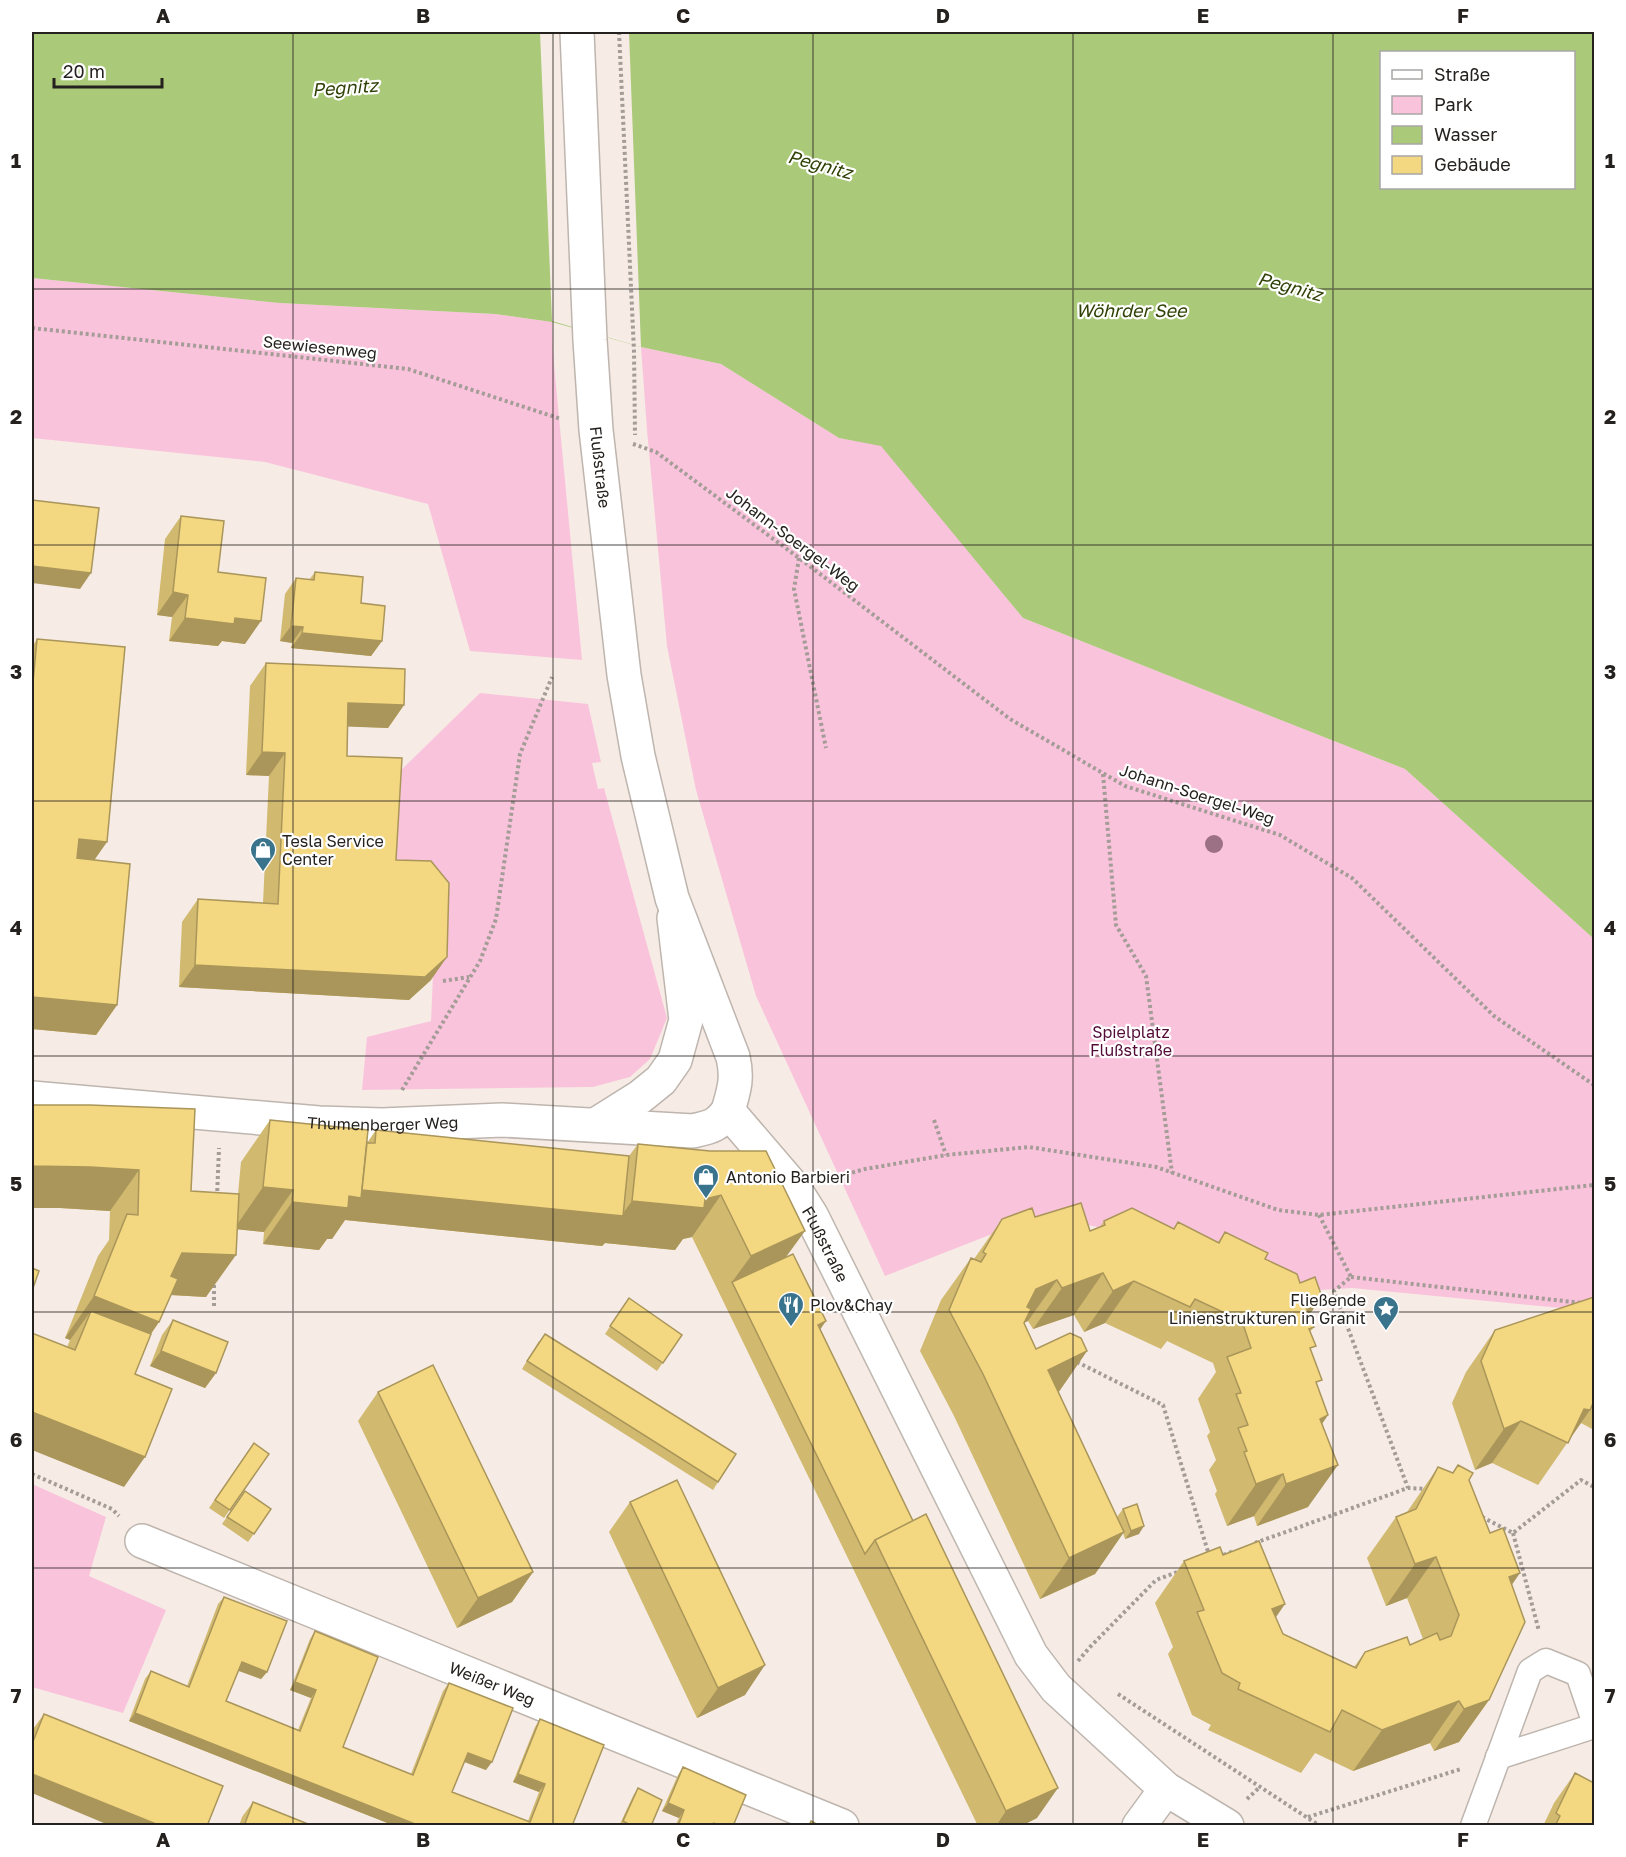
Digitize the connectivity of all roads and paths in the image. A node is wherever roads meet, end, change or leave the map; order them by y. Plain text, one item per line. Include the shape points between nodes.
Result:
1 (578, 32) edge
2 (619, 32) edge
3 (32, 328) edge
4 (596, 430) junction
5 (635, 444) junction
6 (799, 558) junction
7 (552, 677) dead end
8 (826, 748) dead end
9 (1103, 774) junction
10 (672, 898) junction
11 (469, 977) junction
12 (443, 981) edge
13 (1594, 1085) edge
14 (32, 1098) edge
15 (728, 1111) junction
16 (220, 1114) junction
17 (934, 1120) dead end
18 (597, 1124) junction
19 (382, 1125) junction
20 (946, 1155) junction
21 (1172, 1173) junction
22 (1594, 1185) edge
23 (794, 1188) junction
24 (217, 1204) edge
25 (1319, 1215) junction
26 (215, 1272) edge
27 (1350, 1277) junction
28 (1583, 1303) edge
29 (214, 1306) dead end
30 (1070, 1359) edge
31 (32, 1474) edge
32 (1594, 1487) edge
33 (1408, 1488) junction
34 (1429, 1489) edge
35 (1481, 1517) edge
36 (1513, 1533) junction
37 (142, 1541) joint
38 (1254, 1544) edge
39 (1243, 1548) edge
40 (1188, 1568) edge
41 (1089, 1647) dead end
42 (1546, 1661) junction
43 (1113, 1691) dead end
44 (1594, 1721) edge
45 (1594, 1726) edge
46 (1498, 1757) junction
47 (1166, 1789) junction
48 (1308, 1817) junction
49 (842, 1826) edge
50 (1139, 1826) edge
51 (1227, 1826) edge
52 (1320, 1826) edge
53 (1473, 1826) edge

1 - 4 street, Flußstraße
2 - 5 path
3 - 4 path, Seewiesenweg via 408,369
4 - 5 path, Johann-Soergel-Weg
4 - 10 street, Flußstraße via 629,705
5 - 6 path, Johann-Soergel-Weg via 656,452
6 - 8 path via 794,588
6 - 9 path, Johann-Soergel-Weg via 1010,719
7 - 11 path via 520,754 495,919 480,961
9 - 13 path, Johann-Soergel-Weg via 1125,786 1280,835 1352,878 1494,1016
9 - 21 path via 1116,925 1146,976
10 - 15 street, Flußstraße via 735,1064 736,1086
10 - 18 street, Flußstraße via 686,1020 675,1060 661,1080
11 - 12 path
11 - 19 path
14 - 16 street, Thumenberger Weg
15 - 18 street, Thumenberger Weg via 713,1126 693,1131
15 - 23 street, Flußstraße
16 - 19 street, Thumenberger Weg via 319,1124
16 - 24 path
17 - 20 path
18 - 19 street, Thumenberger Weg via 502,1120
20 - 21 path via 1029,1147 1156,1167
20 - 23 path via 865,1169
21 - 25 path via 1278,1210
22 - 25 path
23 - 47 street, Flußstraße via 1032,1655 1056,1688
25 - 27 path
26 - 29 path
27 - 28 path
27 - 33 path via 1334,1291
30 - 39 path via 1163,1405 1210,1560
31 - 37 path via 112,1509
32 - 36 path via 1581,1480
33 - 34 path
33 - 38 path
35 - 36 path
36 - 42 path
37 - 49 street, Weißer Weg
40 - 41 path via 1156,1580
42 - 44 street via 1578,1674
42 - 46 street via 1530,1671
43 - 48 path
45 - 46 street
46 - 48 path
46 - 53 street
47 - 50 street
47 - 51 street, Flußstraße
48 - 52 path

